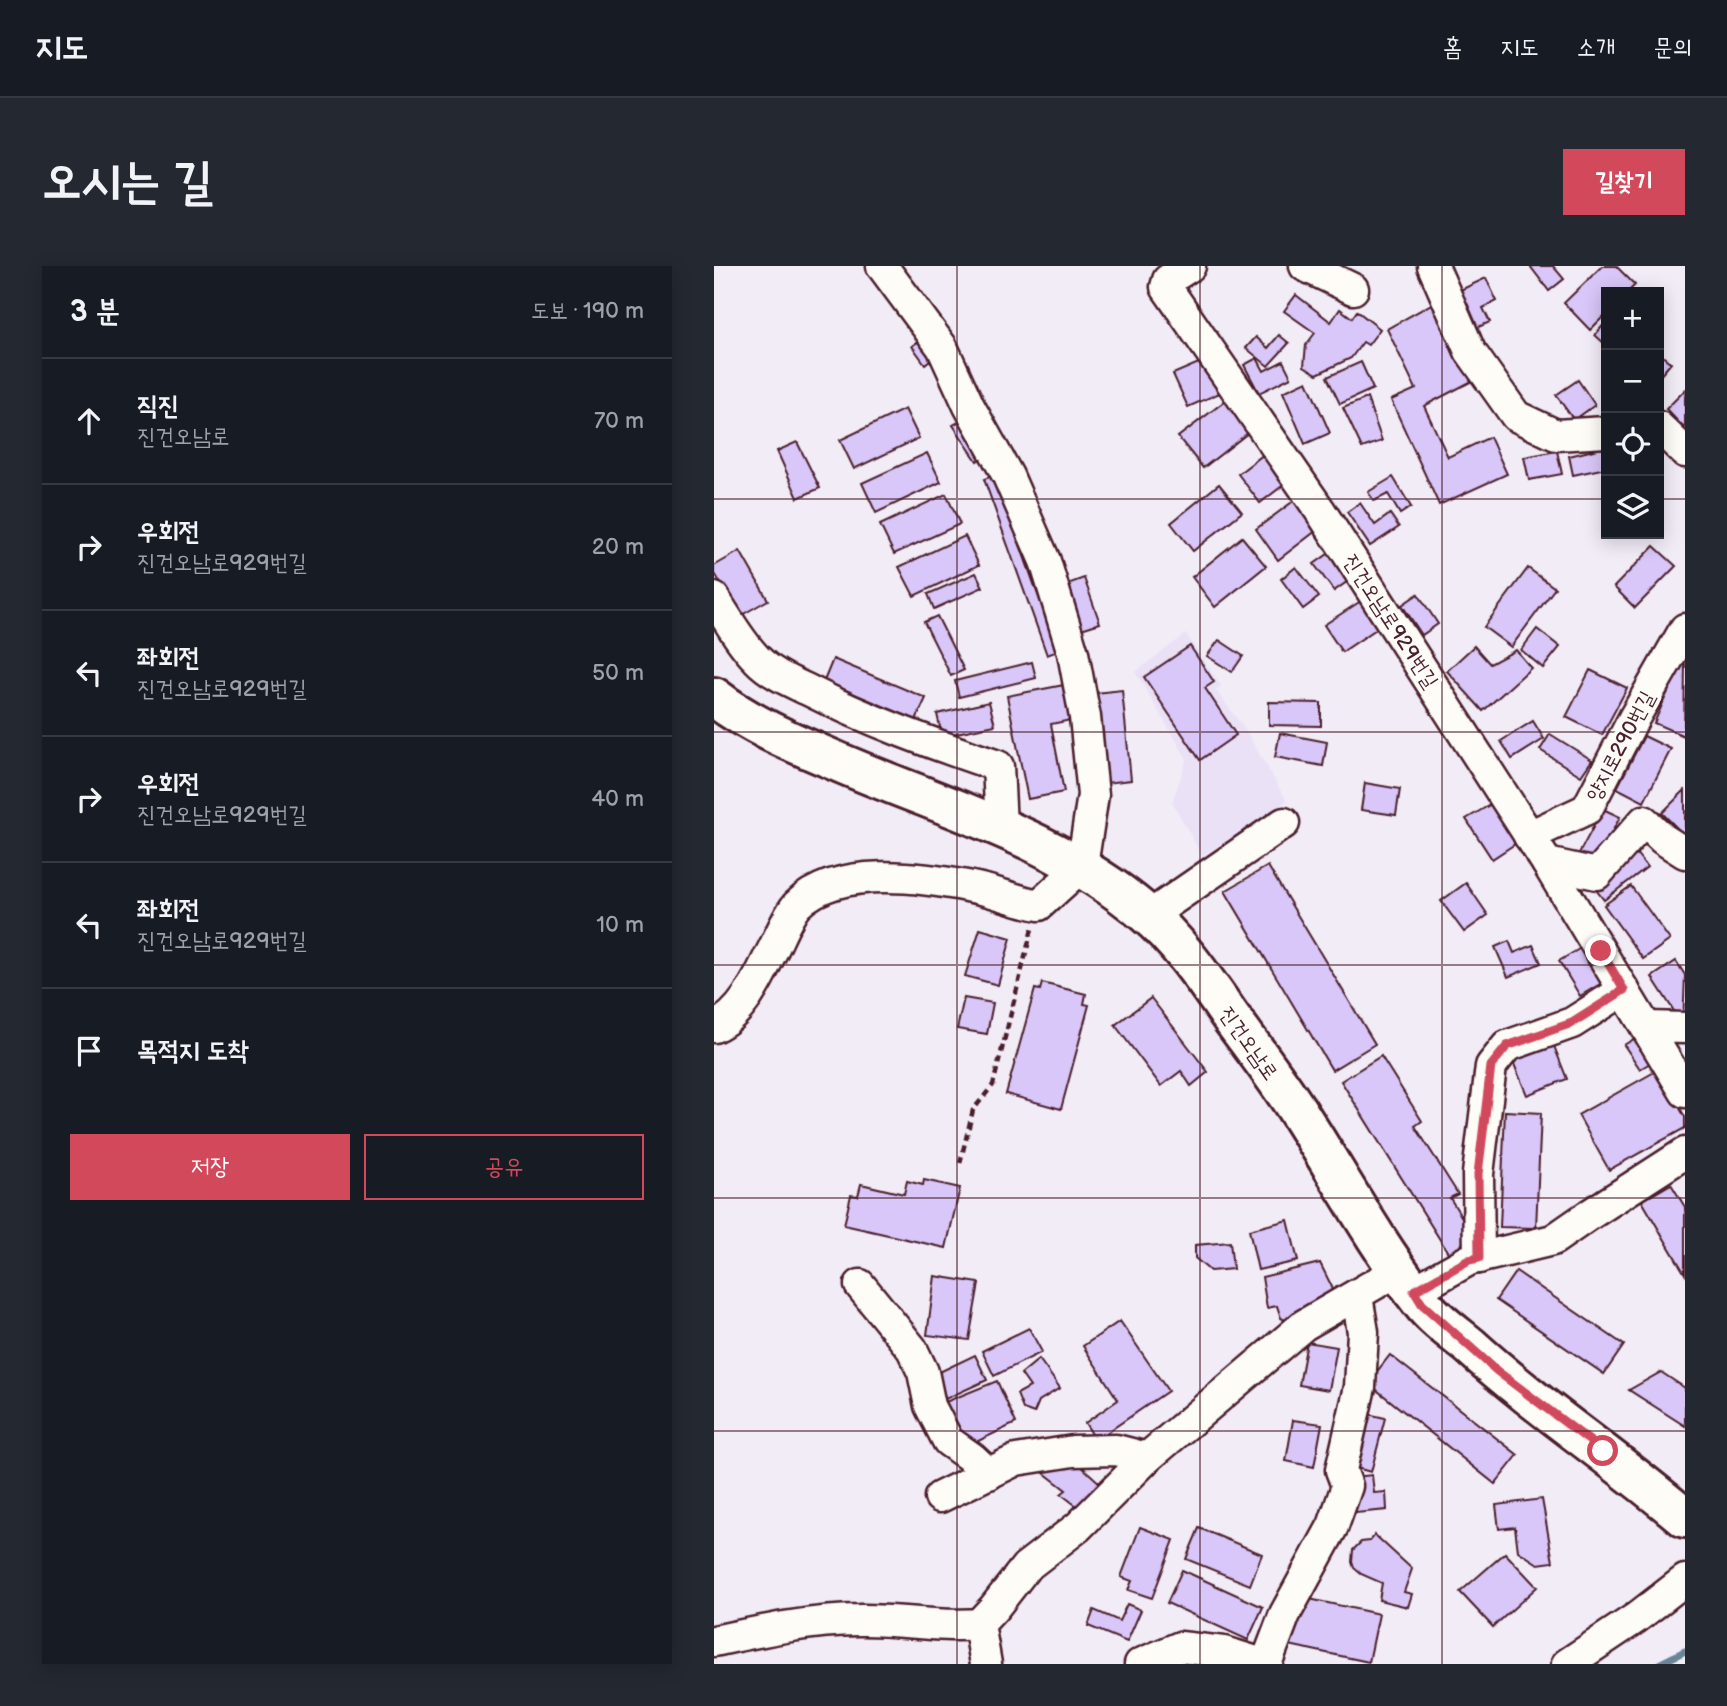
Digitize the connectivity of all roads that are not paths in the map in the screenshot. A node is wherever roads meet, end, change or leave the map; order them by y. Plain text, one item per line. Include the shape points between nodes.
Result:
1 (881, 266) edge
2 (1189, 266) edge
3 (1305, 266) edge
4 (1433, 266) edge
5 (1353, 289) dead end
6 (1601, 432) edge
7 (1664, 432) edge
8 (1685, 452) edge
9 (714, 598) edge
10 (1685, 629) edge
11 (714, 696) edge
12 (1284, 823) dead end
13 (1001, 826) junction
14 (1529, 836) junction
15 (1685, 853) edge
16 (1547, 863) junction
17 (1082, 866) junction
18 (1149, 916) junction
19 (1624, 990) junction
20 (714, 1027) edge
21 (1647, 1027) junction
22 (1685, 1028) edge
23 (1685, 1092) edge
24 (1685, 1153) edge
25 (1479, 1258) junction
26 (1407, 1281) junction
27 (860, 1285) dead end
28 (1357, 1296) junction
29 (1147, 1458) junction
30 (989, 1474) junction
31 (940, 1497) dead end
32 (1685, 1518) edge
33 (1685, 1580) edge
34 (979, 1624) junction
35 (714, 1640) edge
36 (986, 1664) edge
37 (1140, 1664) edge
38 (1264, 1664) edge
39 (1567, 1664) edge

1 - 17 street via 942,347 1009,477 1045,561 1073,653 1084,717 1093,795
2 - 14 street, 진건오남로929번길 via 1168,280 1166,287 1321,512
3 - 5 street
4 - 6 street via 1470,351 1516,416 1556,435
7 - 8 street
9 - 13 street via 758,661 786,678 912,736 998,766
10 - 14 street, 양지로290번길 via 1587,809
11 - 13 main road, 진건오남로 via 743,718 785,739
12 - 18 street
13 - 17 main road, 진건오남로
14 - 16 street, 진건오남로929번길
15 - 16 street via 1644,821 1597,874
16 - 19 street, 진건오남로929번길
17 - 18 main road, 진건오남로
17 - 20 street via 1039,905 974,887 922,880 853,878 824,888 797,906 749,997
18 - 26 main road, 진건오남로 via 1192,962 1296,1108
19 - 21 street, 진건오남로929번길
19 - 25 street via 1572,1023 1507,1046 1491,1066 1478,1174
21 - 22 street
21 - 23 street, 진건오남로929번길
24 - 25 street via 1553,1240
25 - 26 street
26 - 28 street
26 - 32 main road, 진건오남로 via 1422,1304 1497,1371
27 - 30 street via 912,1349 923,1372 930,1406 948,1441
28 - 29 street via 1304,1325
28 - 38 street via 1363,1332 1360,1387 1341,1470 1346,1486 1333,1526 1285,1614
29 - 30 street via 1116,1450 1073,1451 1016,1460
29 - 34 street via 1078,1527 1026,1567
30 - 31 street
33 - 39 street
34 - 35 street via 860,1619
34 - 36 street
37 - 38 street via 1180,1647 1224,1652

